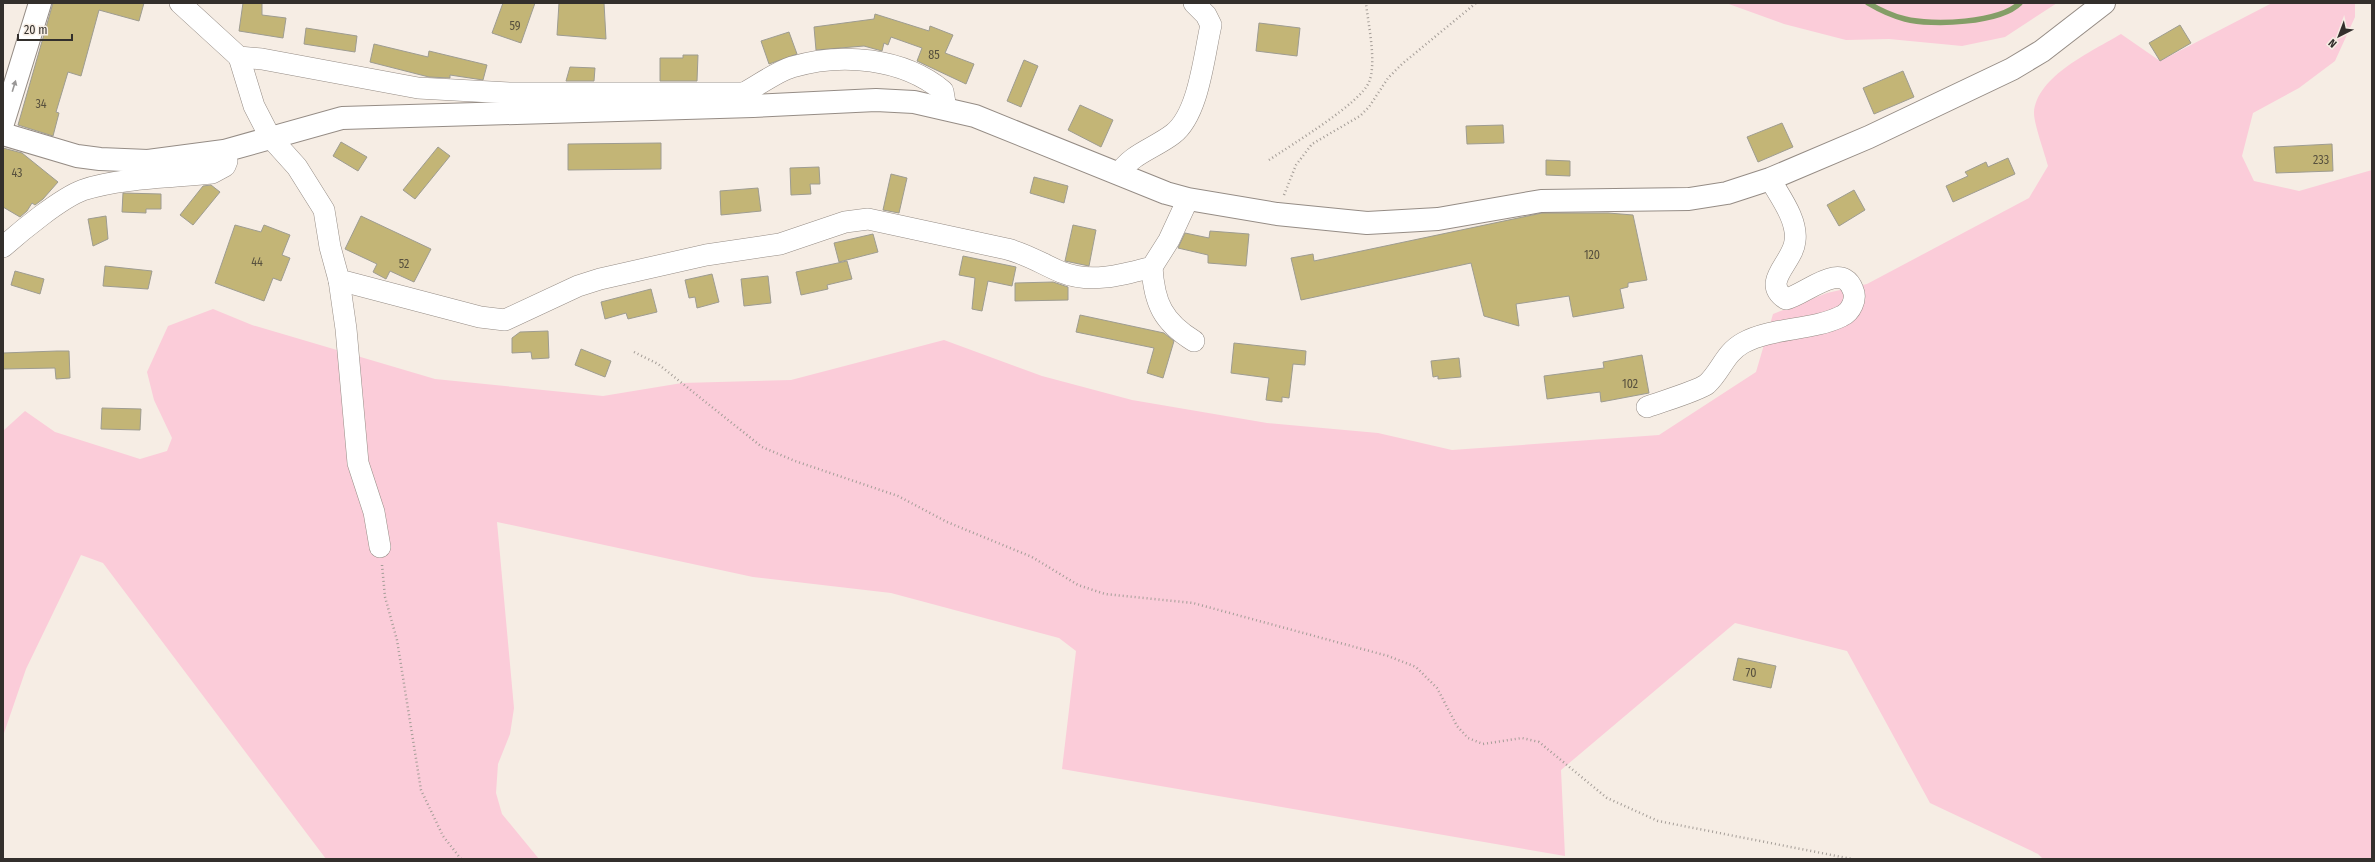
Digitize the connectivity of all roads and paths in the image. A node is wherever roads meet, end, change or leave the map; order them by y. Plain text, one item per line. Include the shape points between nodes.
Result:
1 (40, 3) edge
2 (180, 3) edge
3 (1194, 3) edge
4 (1366, 3) edge
5 (1476, 3) edge
6 (2104, 3) edge
7 (239, 57) junction
8 (749, 100) junction
9 (946, 109) junction
10 (3, 123) edge
11 (3, 134) edge
12 (270, 137) junction
13 (224, 151) junction
14 (1269, 160) dead end
15 (1119, 174) junction
16 (1770, 179) junction
17 (1188, 199) junction
18 (1277, 214) junction
19 (3, 247) edge
20 (1152, 267) junction
21 (339, 280) junction
22 (1194, 341) dead end
23 (634, 352) dead end
24 (1647, 407) dead end
25 (380, 547) joint
26 (462, 859) edge
27 (1852, 859) edge

10 -> 1 main road
2 - 7 street
3 - 15 street via 1206,15 1211,25 1196,94 1188,113 1176,132 1132,159
4 - 14 path via 1371,61 1370,81 1366,88 1348,105
5 - 18 path via 1402,64 1360,116 1312,144 1296,165
6 - 16 main road via 2042,51 2012,69 1869,137
7 - 8 street via 418,88
7 - 12 street via 254,106
8 - 9 main road via 876,100 914,102
8 - 9 street via 791,67 843,60 871,60 903,67 928,78 943,91
8 - 12 main road via 342,118
9 - 15 main road via 1020,132
11 - 13 main road via 54,150 100,159 172,160
12 - 13 main road
12 - 21 street via 297,167 324,210
13 - 19 street via 225,166 212,173 103,185 81,191 48,212
15 - 17 main road
16 - 18 main road via 1727,193 1689,199 1541,201 1438,219 1402,222 1367,223
16 - 24 street via 1796,228 1792,252 1778,275 1776,292 1786,299 1796,297 1826,279 1838,277 1846,279 1854,291 1850,309 1844,316 1823,323 1784,330 1743,343 1728,354 1706,385
17 - 18 main road
17 - 20 street via 1169,240
20 - 21 street via 1096,279 1076,277 1013,250 868,219 845,222 780,244 706,255 600,279 578,286 505,320 480,317
20 - 22 street via 1153,290 1160,309 1172,324
21 - 25 street via 346,328 358,463 374,512
23 - 27 path via 658,364 762,447 898,496 947,522 1032,557 1078,585 1105,594 1193,603 1388,656 1416,667 1437,688 1457,726 1468,738 1483,744 1522,738 1539,742 1607,798 1658,821
25 - 26 path via 385,597 397,640 421,790 443,836

